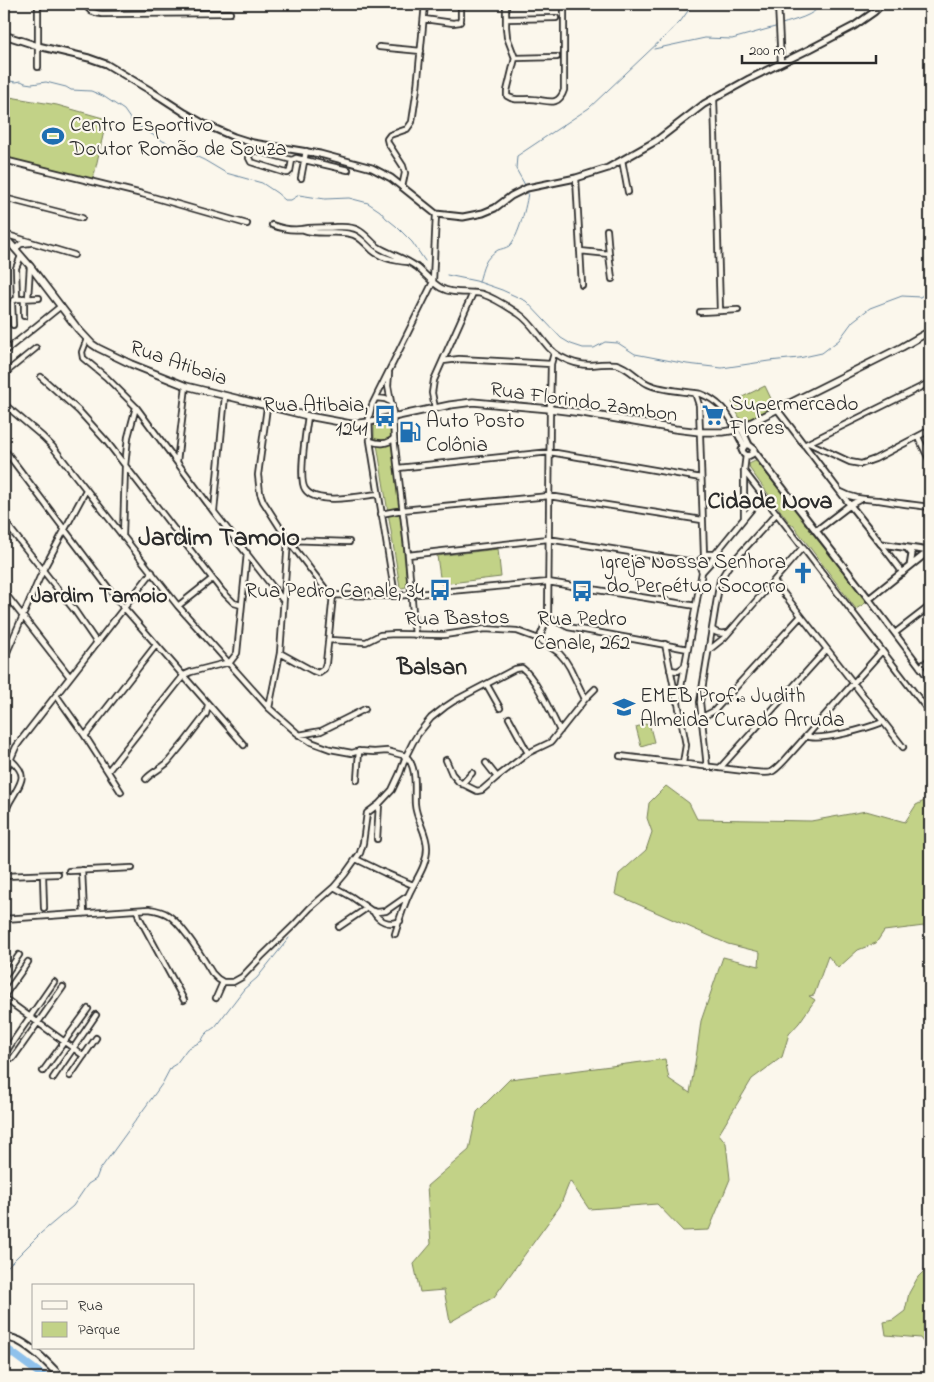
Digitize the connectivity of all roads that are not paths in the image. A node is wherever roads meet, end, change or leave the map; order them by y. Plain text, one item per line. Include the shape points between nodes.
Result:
1 (38, 4) edge
2 (425, 4) edge
3 (461, 4) edge
4 (506, 4) edge
5 (564, 4) edge
6 (778, 4) edge
7 (882, 4) edge
8 (87, 6) edge
9 (230, 13) dead end
10 (506, 18) junction
11 (556, 18) dead end
12 (424, 19) junction
13 (4, 35) edge
14 (38, 46) junction
15 (379, 47) dead end
16 (420, 51) junction
17 (515, 58) junction
18 (557, 58) dead end
19 (781, 63) junction
20 (38, 68) dead end
21 (714, 98) junction
22 (306, 151) junction
23 (4, 160) edge
24 (292, 160) junction
25 (304, 160) junction
26 (622, 160) junction
27 (348, 170) dead end
28 (301, 178) dead end
29 (576, 178) junction
30 (402, 186) junction
31 (628, 192) dead end
32 (4, 198) edge
33 (436, 214) junction
34 (82, 218) dead end
35 (247, 224) dead end
36 (272, 225) dead end
37 (304, 230) junction
38 (607, 230) dead end
39 (4, 235) edge
40 (34, 243) junction
41 (373, 243) junction
42 (368, 245) junction
43 (15, 249) junction
44 (580, 251) junction
45 (609, 254) junction
46 (74, 255) dead end
47 (21, 256) junction
48 (408, 262) junction
49 (30, 266) junction
50 (612, 279) dead end
51 (433, 282) junction
52 (582, 285) dead end
53 (473, 293) junction
54 (17, 298) junction
55 (26, 298) junction
56 (39, 298) dead end
57 (61, 306) junction
58 (738, 310) dead end
59 (720, 311) junction
60 (700, 312) dead end
61 (24, 316) dead end
62 (13, 325) dead end
63 (930, 331) edge
64 (88, 340) junction
65 (36, 348) dead end
66 (4, 352) edge
67 (554, 353) junction
68 (443, 361) junction
69 (551, 364) junction
70 (389, 372) junction
71 (4, 374) edge
72 (41, 377) dead end
73 (928, 383) dead end
74 (186, 386) junction
75 (695, 393) junction
76 (225, 396) junction
77 (707, 396) junction
78 (376, 398) junction
79 (391, 402) junction
80 (4, 404) edge
81 (699, 405) junction
82 (136, 407) junction
83 (267, 407) junction
84 (435, 408) junction
85 (550, 409) junction
86 (777, 409) junction
87 (308, 416) junction
88 (394, 417) junction
89 (369, 422) junction
90 (737, 427) junction
91 (930, 430) edge
92 (700, 432) junction
93 (918, 437) junction
94 (394, 438) junction
95 (818, 439) junction
96 (370, 441) junction
97 (809, 443) junction
98 (746, 445) junction
99 (804, 445) junction
100 (4, 449) edge
101 (754, 451) junction
102 (828, 451) junction
103 (550, 452) junction
104 (746, 455) junction
105 (930, 461) edge
106 (177, 462) junction
107 (125, 466) junction
108 (398, 468) junction
109 (744, 471) junction
110 (701, 478) junction
111 (86, 490) junction
112 (838, 490) junction
113 (378, 494) junction
114 (763, 494) junction
115 (549, 496) junction
116 (861, 499) junction
117 (850, 505) junction
118 (930, 507) edge
119 (402, 510) junction
120 (214, 512) junction
121 (777, 513) junction
122 (382, 514) junction
123 (744, 518) junction
124 (702, 520) junction
125 (4, 521) edge
126 (65, 530) junction
127 (816, 531) junction
128 (123, 537) junction
129 (548, 538) junction
130 (288, 540) junction
131 (349, 542) dead end
132 (880, 544) junction
133 (803, 548) junction
134 (907, 548) junction
135 (295, 550) junction
136 (930, 551) edge
137 (247, 553) junction
138 (408, 554) junction
139 (715, 554) junction
140 (704, 555) junction
141 (286, 559) junction
142 (700, 563) junction
143 (910, 567) junction
144 (43, 570) junction
145 (152, 572) junction
146 (702, 572) junction
147 (902, 573) junction
148 (212, 579) junction
149 (774, 581) junction
150 (548, 582) junction
151 (4, 592) edge
152 (333, 595) junction
153 (412, 595) junction
154 (395, 596) junction
155 (869, 598) junction
156 (283, 600) junction
157 (241, 605) junction
158 (178, 606) junction
159 (696, 606) junction
160 (930, 606) edge
161 (125, 608) junction
162 (801, 616) junction
163 (22, 617) junction
164 (548, 617) junction
165 (712, 629) junction
166 (727, 633) junction
167 (895, 633) junction
168 (415, 635) junction
169 (538, 639) junction
170 (329, 640) junction
171 (96, 644) junction
172 (665, 644) junction
173 (156, 645) junction
174 (688, 648) junction
175 (827, 649) junction
176 (709, 650) junction
177 (882, 651) junction
178 (280, 653) junction
179 (4, 658) edge
180 (930, 659) edge
181 (230, 662) junction
182 (686, 665) junction
183 (920, 667) junction
184 (670, 670) junction
185 (70, 676) junction
186 (184, 676) junction
187 (930, 680) edge
188 (487, 684) junction
189 (853, 684) junction
190 (595, 689) dead end
191 (56, 695) junction
192 (585, 699) junction
193 (678, 703) junction
194 (208, 705) junction
195 (269, 708) junction
196 (500, 708) dead end
197 (365, 710) dead end
198 (930, 713) edge
199 (702, 717) junction
200 (509, 718) dead end
201 (883, 722) junction
202 (560, 731) junction
203 (299, 735) junction
204 (85, 736) junction
205 (806, 736) junction
206 (244, 745) dead end
207 (903, 747) dead end
208 (359, 750) junction
209 (528, 752) junction
210 (406, 756) junction
211 (620, 756) dead end
212 (11, 760) junction
213 (446, 760) dead end
214 (486, 763) dead end
215 (683, 763) junction
216 (708, 767) junction
217 (720, 768) junction
218 (108, 771) junction
219 (472, 773) dead end
220 (4, 774) edge
221 (497, 777) junction
222 (146, 779) dead end
223 (357, 780) dead end
224 (462, 784) junction
225 (121, 792) dead end
226 (379, 804) junction
227 (4, 817) edge
228 (377, 839) dead end
229 (356, 859) junction
230 (132, 868) dead end
231 (82, 870) junction
232 (70, 871) dead end
233 (58, 874) dead end
234 (43, 875) junction
235 (4, 876) edge
236 (414, 885) junction
237 (334, 887) junction
238 (408, 896) junction
239 (4, 904) edge
240 (44, 908) dead end
241 (367, 908) junction
242 (137, 910) junction
243 (373, 911) junction
244 (84, 914) junction
245 (4, 919) edge
246 (400, 921) junction
247 (339, 927) dead end
248 (395, 934) dead end
249 (19, 955) dead end
250 (28, 962) dead end
251 (4, 977) edge
252 (54, 982) dead end
253 (223, 982) junction
254 (63, 987) dead end
255 (4, 997) edge
256 (216, 998) dead end
257 (184, 1000) dead end
258 (88, 1009) dead end
259 (96, 1015) dead end
260 (30, 1016) junction
261 (39, 1022) junction
262 (96, 1038) dead end
263 (65, 1041) junction
264 (74, 1047) junction
265 (5, 1053) dead end
266 (84, 1056) junction
267 (13, 1058) dead end
268 (43, 1071) dead end
269 (70, 1076) dead end
270 (52, 1078) dead end
271 (4, 1336) edge
272 (32, 1350) edge
273 (32, 1350) edge
274 (62, 1378) edge
275 (687, 1378) edge
276 (710, 1378) edge

1 - 14 street
2 - 12 street
3 - 12 street via 460,22
4 - 10 street
5 - 17 street via 565,74 562,97 547,103 508,98
6 - 19 street
7 - 19 street via 854,26
8 - 9 street via 91,12 102,14
10 - 11 street
10 - 17 street via 507,37
12 - 16 street
13 - 14 street
14 - 20 street
14 - 22 street via 106,64 204,124 234,137
15 - 16 street
16 - 30 street via 412,122 387,139 403,166
17 - 18 street
19 - 21 street
21 - 26 street via 656,141
21 - 59 street
22 - 25 street
22 - 30 street via 372,168
23 - 35 street
24 - 24 street via 290,171 286,173 251,162 248,158 254,150
24 - 25 street
25 - 27 street
25 - 28 street
26 - 29 street
26 - 31 street
29 - 33 street via 521,190 495,208 477,215
29 - 44 street
30 - 33 street
32 - 34 street
33 - 51 street
36 - 37 street
37 - 41 street via 352,228 362,232
37 - 42 street via 352,234
38 - 45 street
39 - 40 street
39 - 43 main road, Rua Atibaia
40 - 43 street via 22,244
40 - 46 street
41 - 42 street
41 - 48 street
42 - 48 street via 376,253
43 - 47 main road, Rua Atibaia
44 - 45 street
44 - 52 street
45 - 50 street
47 - 49 main road, Rua Atibaia
47 - 54 street via 16,268
48 - 51 street
49 - 55 street
49 - 57 main road, Rua Atibaia
51 - 53 street via 445,290
51 - 70 street
53 - 67 street via 488,296 521,315
53 - 68 street
54 - 55 street
54 - 62 street via 12,304
55 - 56 street
55 - 61 street
57 - 64 main road, Rua Atibaia
57 - 66 street
58 - 59 street
59 - 60 street
63 - 86 main road, Rua Florindo Zambon
64 - 74 main road, Rua Atibaia via 115,356
64 - 82 street via 82,352 84,358
65 - 71 street
67 - 69 street
67 - 75 street via 578,364 619,365 654,386
68 - 69 street
68 - 84 street via 432,386
69 - 85 street
70 - 78 street
70 - 79 street
72 - 107 street via 92,425
73 - 95 street
74 - 76 main road, Rua Atibaia
74 - 106 street
75 - 77 street
75 - 81 street
76 - 83 main road, Rua Atibaia
76 - 120 street
77 - 81 street
77 - 90 street
78 - 79 street
78 - 89 street
79 - 88 street
80 - 111 street via 52,446
81 - 92 street
82 - 106 street
82 - 107 street
83 - 87 main road, Rua Atibaia
83 - 130 street via 259,486 263,501
84 - 85 main road, Rua Florindo Zambon via 473,402
84 - 88 main road, Rua Florindo Zambon
85 - 92 main road, Rua Florindo Zambon
85 - 103 street
86 - 90 main road, Rua Florindo Zambon
86 - 99 street
87 - 89 main road, Rua Atibaia via 351,424
87 - 113 street via 302,476 305,489 311,495 334,499
88 - 89 main road, Rua Atibaia
88 - 94 street
89 - 96 street
90 - 92 main road, Rua Florindo Zambon via 723,432
90 - 98 street
91 - 93 street
92 - 110 street
93 - 102 street via 861,464
93 - 105 street
94 - 96 street via 384,444
94 - 108 street
95 - 97 street
95 - 102 street
96 - 113 street
97 - 99 street
97 - 102 street
98 - 101 street via 753,447
98 - 104 street via 742,450
99 - 112 street
100 - 126 street
101 - 104 street
101 - 127 street
103 - 108 street
103 - 110 street
103 - 115 street
104 - 109 street
106 - 120 street
107 - 128 street
107 - 148 street
108 - 119 street
109 - 114 street
109 - 123 street
110 - 124 street
111 - 126 street
111 - 128 street
112 - 116 street
112 - 117 street
113 - 122 street
114 - 121 street
114 - 123 street
115 - 119 street
115 - 124 street
115 - 129 street
116 - 117 street
116 - 118 street
117 - 127 street
117 - 132 street
119 - 122 street
119 - 138 street
120 - 137 street
121 - 133 street
121 - 165 street via 720,580
122 - 154 street
123 - 139 street
124 - 140 street
125 - 144 street
126 - 144 street
126 - 161 street
127 - 155 street
128 - 145 street
129 - 138 street
129 - 142 street
129 - 150 street
130 - 131 street
130 - 135 street
130 - 141 street
132 - 134 street
132 - 147 street
133 - 149 street
133 - 177 street
134 - 136 street
134 - 143 street via 912,554
135 - 141 street
135 - 152 street
136 - 143 street
137 - 156 street
137 - 157 street
138 - 153 street
139 - 140 street
139 - 146 street
140 - 142 street
141 - 156 street
142 - 146 street
143 - 147 street
144 - 163 street
144 - 171 street
145 - 158 street
145 - 161 street
146 - 159 street
147 - 155 street
148 - 157 street via 228,598
148 - 158 street
149 - 162 street
149 - 166 street
150 - 153 street
150 - 159 street
150 - 164 street
151 - 163 street
152 - 154 street
152 - 170 street
153 - 154 street
153 - 168 street
155 - 167 street
156 - 178 street
157 - 181 street via 238,648
158 - 181 street
159 - 174 street
160 - 167 street
161 - 171 street
161 - 173 street
162 - 175 street
162 - 199 street via 714,711
163 - 179 street
163 - 185 street
164 - 169 street
164 - 172 street via 568,628
165 - 166 street
165 - 176 street
166 - 176 street
167 - 183 street
168 - 169 street, Rua Bastos via 497,629 517,631
168 - 170 street, Rua Bastos via 380,636 366,642
169 - 192 street, Rua Bastos via 565,660
170 - 178 street via 326,663 320,672
171 - 185 street
172 - 174 street
172 - 184 street
173 - 186 street
173 - 204 street
174 - 182 street
175 - 189 street
175 - 217 street
176 - 199 street via 701,696
177 - 189 street
177 - 198 street
178 - 195 street
180 - 183 street
181 - 186 street
181 - 195 street
182 - 184 street via 680,670
182 - 193 street
183 - 187 street
184 - 193 street
185 - 191 street
186 - 194 street
186 - 218 street
188 - 196 street
188 - 202 street via 511,671 525,670
188 - 210 street via 435,715 418,734
189 - 201 street
189 - 205 street
190 - 192 street
191 - 204 street
191 - 212 street via 20,740
192 - 202 street
193 - 215 street via 686,745
194 - 206 street
194 - 222 street via 206,714 171,758
195 - 203 street
197 - 203 street via 321,732
199 - 216 street
200 - 209 street
201 - 205 street via 830,736 812,739
201 - 207 street
202 - 209 street via 551,742
203 - 208 street via 330,749 352,753
204 - 218 street
205 - 217 street via 770,773
208 - 210 street via 388,751
208 - 223 street
209 - 221 street
210 - 226 street via 392,790
210 - 236 street via 412,764 415,806 427,846 424,865
211 - 215 street
212 - 220 street
212 - 227 street via 19,768 22,778
213 - 224 street via 452,774
214 - 221 street
215 - 216 street
216 - 217 street
218 - 225 street
219 - 224 street
221 - 224 street via 479,791
226 - 228 street
226 - 229 street via 366,813 363,843
229 - 236 street
229 - 237 street
230 - 231 street
231 - 232 street
231 - 244 street
233 - 234 street
234 - 235 street
234 - 240 street
236 - 238 street
237 - 241 street
237 - 253 street via 242,977 233,982
238 - 243 street via 386,911
238 - 246 street
239 - 245 street
241 - 243 street
241 - 247 street
242 - 244 street
242 - 253 street via 156,910 171,917 212,973
242 - 257 street
243 - 246 street via 385,922
244 - 245 street
246 - 248 street
249 - 251 street
250 - 255 street
252 - 260 street
253 - 256 street
254 - 261 street
255 - 260 street
258 - 263 street
259 - 264 street
260 - 261 street
260 - 265 street
261 - 263 street
261 - 267 street
262 - 266 street
263 - 264 street
263 - 268 street
264 - 266 street
264 - 270 street
266 - 269 street
271 - 273 main road
272 - 274 main road
275 - 276 main road

